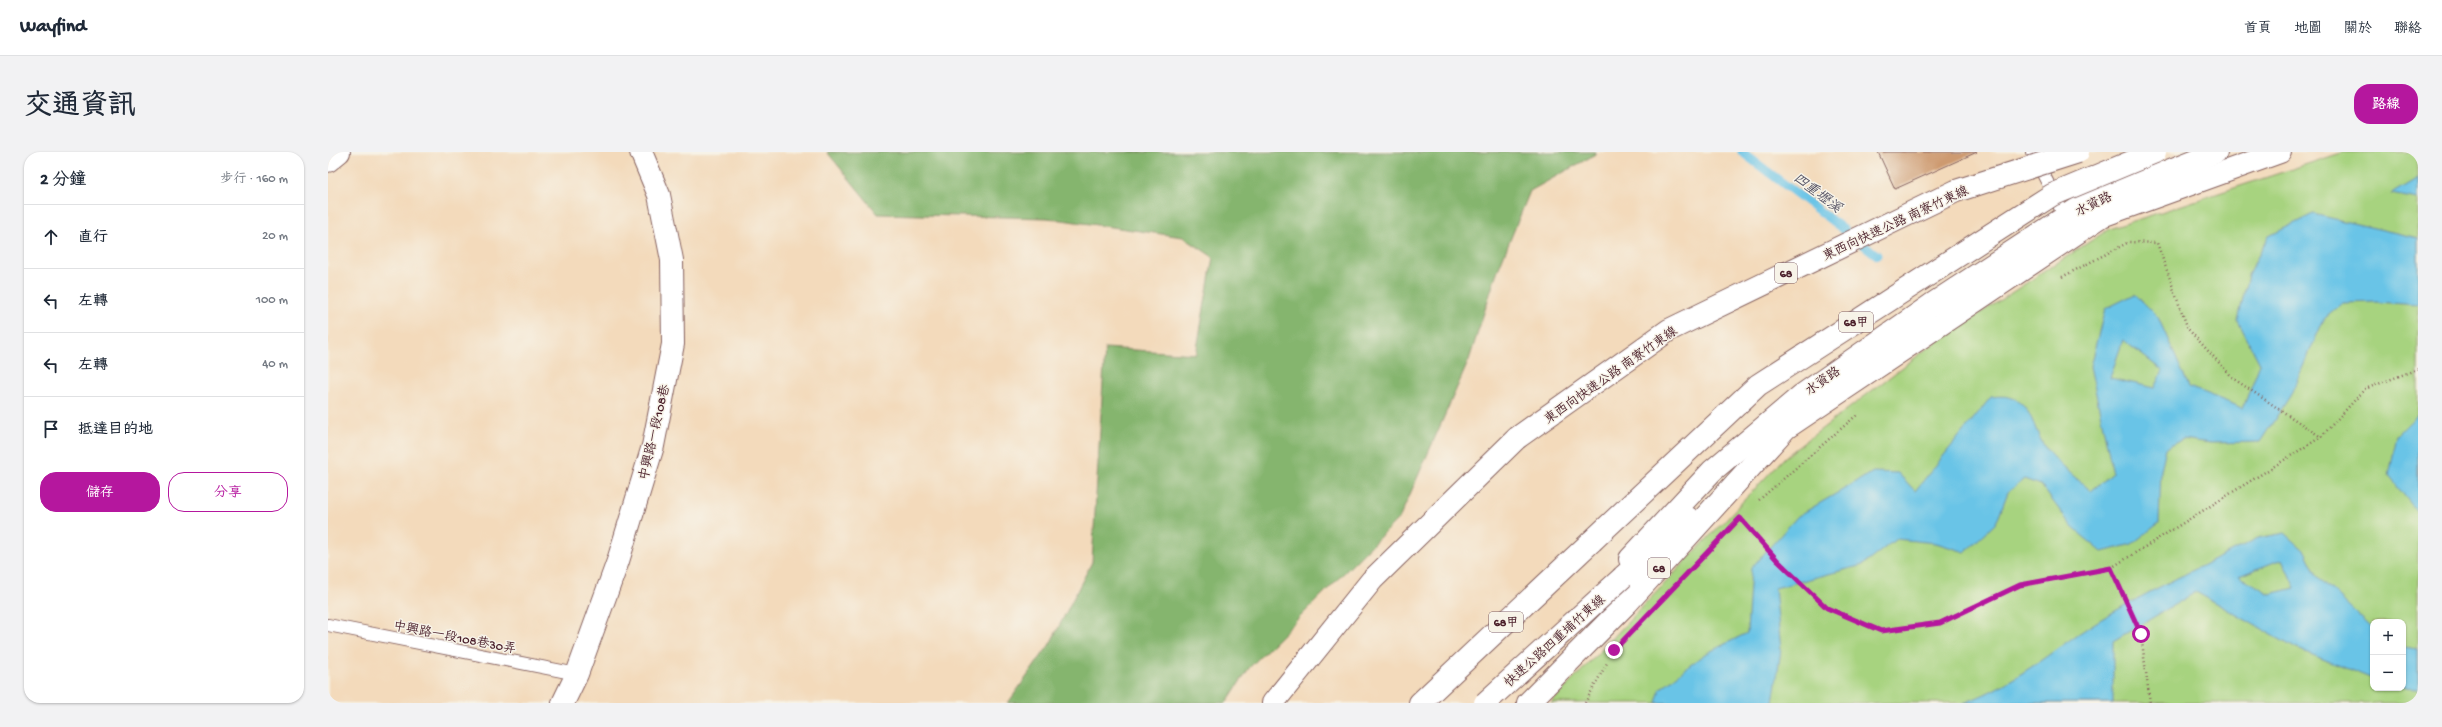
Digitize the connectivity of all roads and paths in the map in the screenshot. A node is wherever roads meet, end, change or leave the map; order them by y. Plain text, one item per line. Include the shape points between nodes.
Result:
1 (339, 152) edge
2 (641, 152) edge
3 (2032, 152) edge
4 (2078, 152) edge
5 (2155, 152) edge
6 (2216, 152) edge
7 (2280, 152) edge
8 (328, 161) edge
9 (2065, 217) junction
10 (2059, 279) dead end
11 (2418, 369) edge
12 (1859, 413) dead end
13 (1786, 428) junction
14 (2321, 437) junction
15 (1758, 502) dead end
16 (1746, 512) dead end
17 (1740, 518) junction
18 (1735, 523) dead end
19 (2111, 568) junction
20 (328, 625) edge
21 (1610, 657) dead end
22 (577, 674) junction
23 (563, 703) edge
24 (1274, 703) edge
25 (1420, 703) edge
26 (1485, 703) edge
27 (1499, 703) edge
28 (1528, 703) edge
29 (1586, 703) edge
30 (2150, 703) edge

1 - 8 main road
2 - 22 main road, 中興路一段108巷 via 659,194 672,260 673,344 653,446 618,560
3 - 9 lane
4 - 24 main road, 東西向快速公路 南寮竹東線 / 68, bridge via 1956,191 1669,330 1517,438 1372,580
5 - 25 main road, 68甲, bridge via 2052,195 1758,385
6 - 9 main road, 水資路 via 2085,204
7 - 13 main road, 68 via 2102,216
9 - 27 main road, 水資路 via 1931,305 1802,395 1712,471
10 - 14 path via 2129,242 2157,243 2188,329 2234,378
11 - 14 path via 2365,389
12 - 15 path
13 - 26 main road, 快速公路四重埔竹東線, bridge
13 - 28 main road, 68 via 1627,603
14 - 19 path
16 - 17 path
17 - 18 path
17 - 19 path via 1778,561 1827,608 1881,631 1940,623 2020,585
19 - 30 path via 2141,634
20 - 22 lane, 中興路一段108巷30弄
21 - 29 path
22 - 23 main road, 中興路一段108巷

